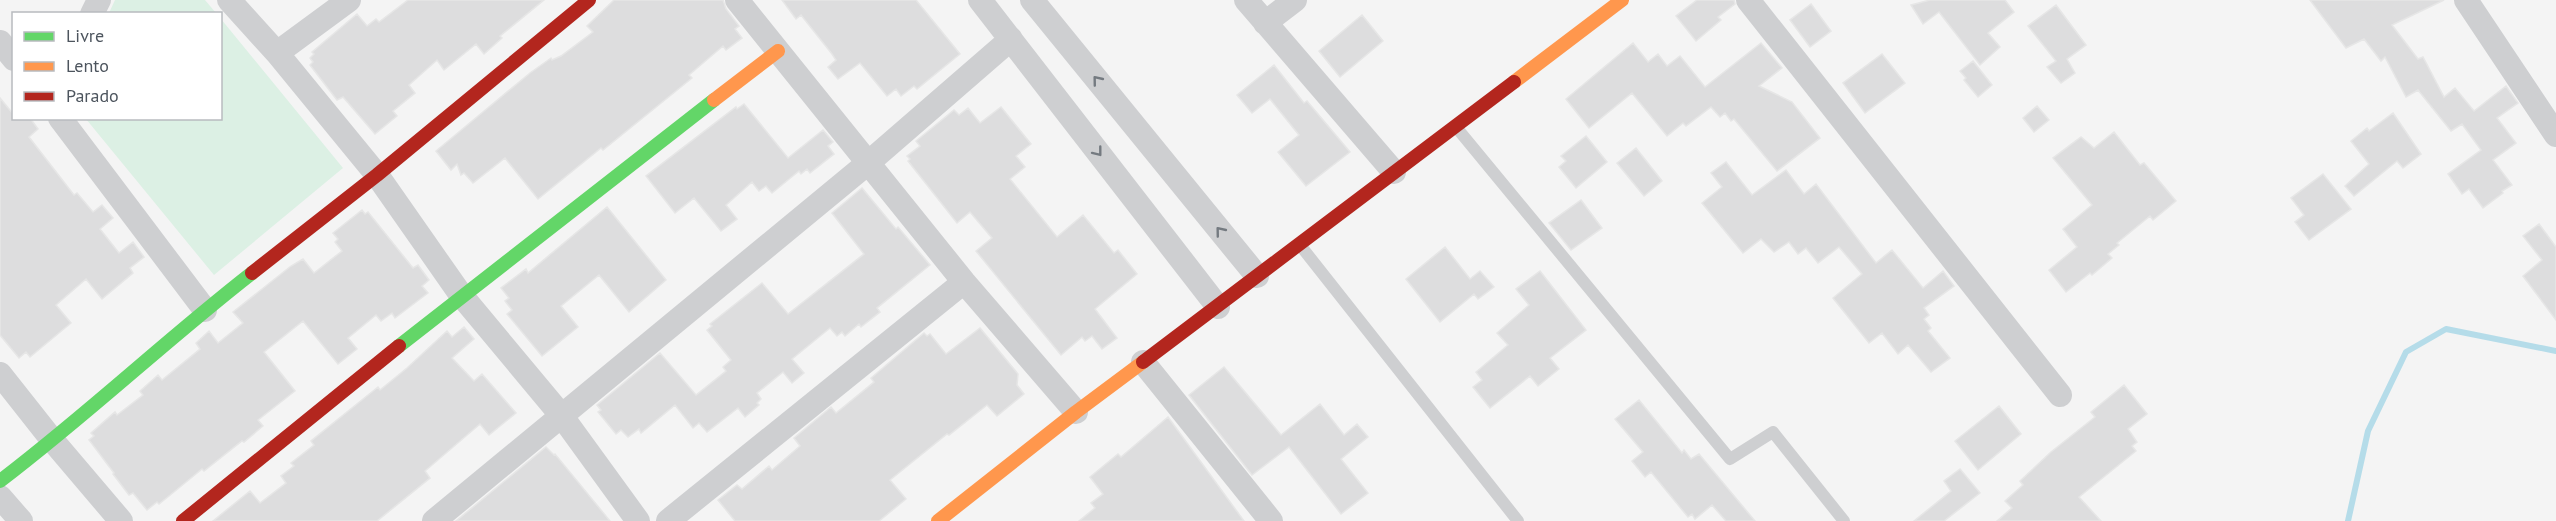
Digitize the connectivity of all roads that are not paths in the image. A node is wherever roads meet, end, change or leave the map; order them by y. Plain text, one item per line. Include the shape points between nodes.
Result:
1 (229, 0) edge
2 (349, 0) edge
3 (589, 0) edge
4 (737, 0) edge
5 (980, 0) edge
6 (1246, 0) edge
7 (1295, 0) edge
8 (1748, 0) edge
9 (2466, 0) edge
10 (1044, 4) edge
11 (1608, 4) edge
12 (1265, 23) junction
13 (1011, 39) junction
14 (0, 42) edge
15 (778, 51) junction
16 (277, 53) junction
17 (12, 57) edge
18 (62, 120) edge
19 (1455, 126) junction
20 (2556, 135) edge
21 (868, 162) junction
22 (1394, 172) junction
23 (377, 175) junction
24 (1299, 244) junction
25 (1257, 276) junction
26 (964, 282) junction
27 (461, 295) junction
28 (1218, 307) junction
29 (205, 310) junction
30 (1143, 362) junction
31 (0, 374) edge
32 (2060, 395) dead end
33 (1076, 412) junction
34 (561, 415) junction
35 (53, 441) junction
36 (0, 481) edge
37 (0, 497) edge
38 (21, 521) edge
39 (121, 521) edge
40 (183, 521) edge
41 (434, 521) edge
42 (638, 521) edge
43 (668, 521) edge
44 (938, 521) edge
45 (1270, 521) edge
46 (1518, 521) edge
47 (1844, 521) edge

1 - 16 street
2 - 16 street
3 - 23 street
4 - 15 street
5 - 13 street
6 - 12 street
7 - 12 street
8 - 32 street
9 - 20 street
25 -> 10 street
11 - 19 street
12 - 22 street
13 - 21 street
13 -> 28 street
14 - 17 street
15 - 21 street
15 - 27 street
16 - 23 street
18 - 29 street
19 - 22 street
19 - 47 lane via 1730,459 1773,432
21 - 26 street
21 - 34 street
22 - 24 street
23 - 27 street
23 - 29 street
24 - 25 street
24 - 46 lane
25 - 28 street
26 - 33 street
26 - 43 street
27 - 34 street
27 - 40 street
28 - 30 street
29 - 35 street
30 - 33 street
30 - 45 street
31 - 35 street
33 - 44 street
34 - 41 street
34 - 42 street
35 - 36 street
35 - 39 street
37 - 38 street

